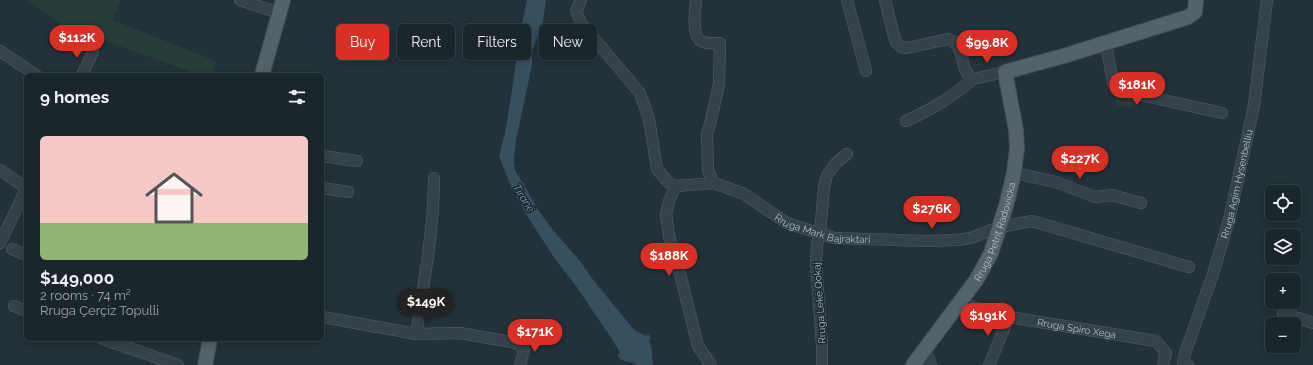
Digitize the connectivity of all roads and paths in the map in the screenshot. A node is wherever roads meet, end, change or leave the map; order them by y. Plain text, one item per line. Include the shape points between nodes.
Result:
1 (240, 0) edge
2 (581, 0) edge
3 (696, 0) edge
4 (846, 0) edge
5 (885, 0) edge
6 (1196, 0) edge
7 (1267, 0) edge
8 (281, 6) edge
9 (1106, 43) junction
10 (0, 51) edge
11 (93, 52) dead end
12 (866, 71) dead end
13 (1005, 72) junction
14 (33, 73) edge
15 (83, 73) edge
16 (263, 73) edge
17 (973, 79) junction
18 (1222, 113) dead end
19 (906, 120) dead end
20 (847, 154) dead end
21 (324, 156) edge
22 (357, 161) dead end
23 (0, 170) edge
24 (1014, 173) junction
25 (434, 178) dead end
26 (714, 183) junction
27 (676, 186) junction
28 (24, 187) edge
29 (324, 188) edge
30 (24, 192) edge
31 (348, 192) dead end
32 (1141, 203) dead end
33 (999, 228) junction
34 (820, 234) junction
35 (0, 244) edge
36 (12, 249) dead end
37 (24, 254) edge
38 (1189, 267) dead end
39 (960, 302) junction
40 (14, 306) dead end
41 (24, 310) edge
42 (1283, 313) dead end
43 (324, 317) edge
44 (1008, 317) junction
45 (1313, 323) edge
46 (417, 334) junction
47 (109, 341) edge
48 (210, 341) edge
49 (924, 349) junction
50 (1186, 364) edge
51 (178, 365) edge
52 (206, 365) edge
53 (520, 365) edge
54 (711, 365) edge
55 (822, 365) edge
56 (913, 365) edge
57 (931, 365) edge
58 (989, 365) edge
59 (1163, 365) edge

1 - 8 street
2 - 27 street via 576,11 581,23 640,93 649,119 657,169 669,183
3 - 26 street via 694,27 698,38 704,42 720,43 719,84 707,134 708,171
4 - 12 street
5 - 17 street via 896,42 901,47 948,39 959,47 967,75
6 - 9 main road via 1196,12 1188,17
7 - 50 street, Rruga Agim Hysenbelliu via 1254,105 1229,220 1184,356
8 - 16 main road
9 - 13 main road
9 - 18 street via 1113,83 1116,85 1133,89 1141,95
10 - 14 street
11 - 15 street
13 - 17 street
13 - 24 main road, Rruga Petrit Radovicka via 1018,148
17 - 19 street via 934,108
20 - 34 street, Rruga Lekë Qokaj via 827,175
21 - 22 street
23 - 28 street
24 - 32 street, Rruga Petrit Radovicka via 1056,182 1095,197 1112,195
24 - 33 main road, Rruga Petrit Radovicka
25 - 46 street via 434,205
26 - 27 street, Rruga Mark Bajraktari
26 - 34 street, Rruga Mark Bajraktari via 744,194 787,223
27 - 54 street via 666,214 669,236 698,346
29 - 31 street
30 - 35 street
33 - 34 street, Rruga Mark Bajraktari via 971,238 942,241 834,238
33 - 38 street, Rruga Mark Bajraktari via 1032,221
33 - 39 main road, Rruga Petrit Radovicka via 991,253 977,279
34 - 55 street, Rruga Lekë Qokaj via 816,261
36 - 37 street
39 - 44 street, Rruga Spiro Xega
39 - 49 main road, Rruga Petrit Radovicka
40 - 41 street
42 - 45 street
43 - 46 street
44 - 58 street
44 - 59 street, Rruga Spiro Xega via 1156,341 1166,353
46 - 53 street via 460,333 517,344 524,350
47 - 51 street
48 - 52 main road
49 - 56 main road, Rruga Petrit Radovicka
49 - 57 street

